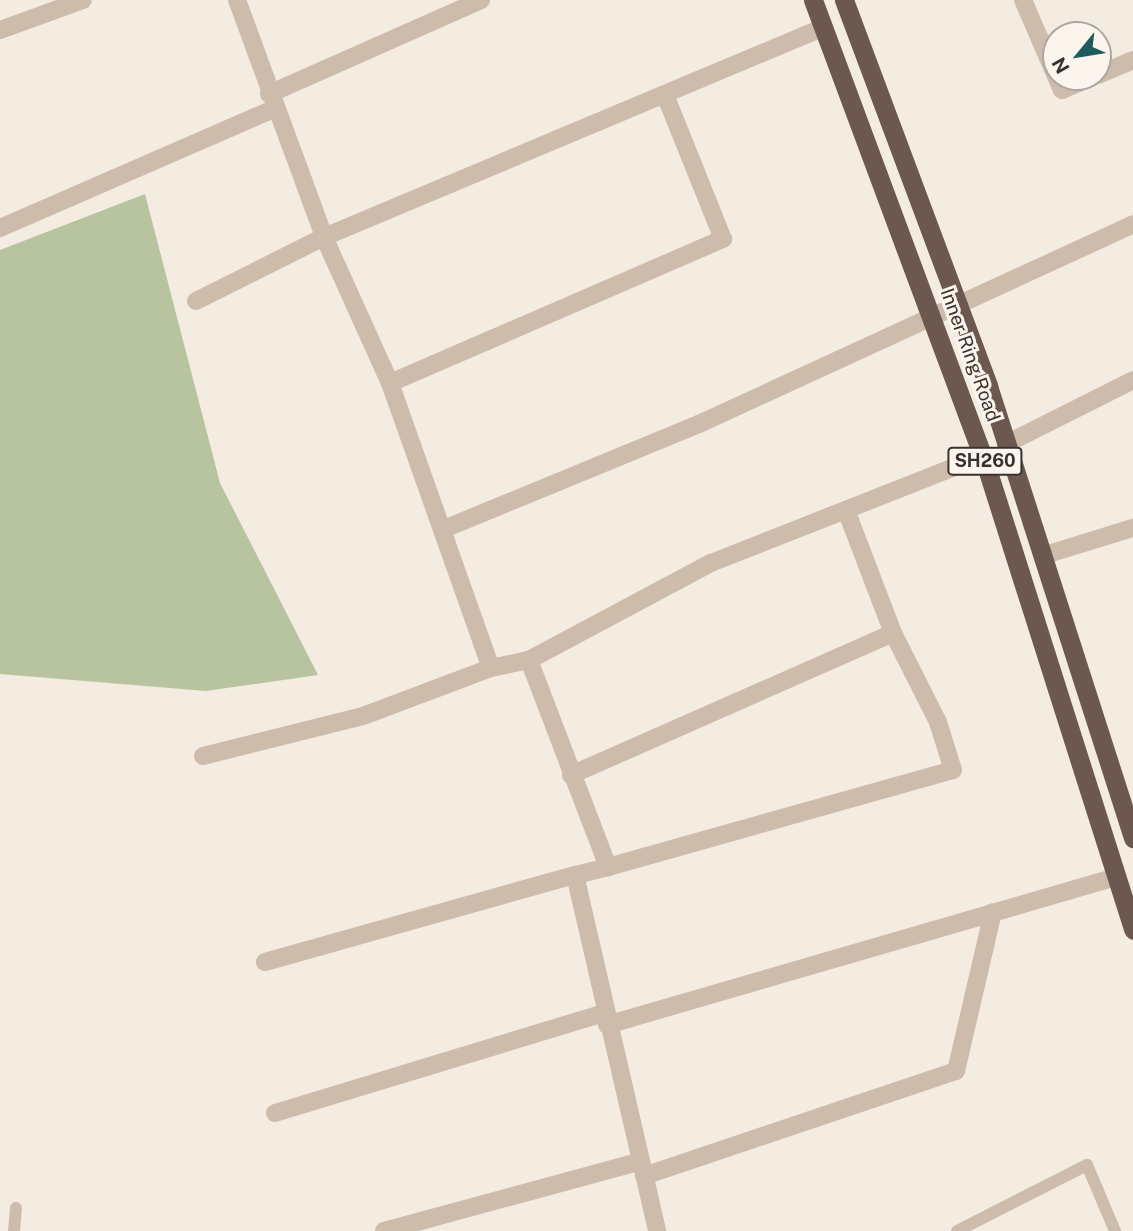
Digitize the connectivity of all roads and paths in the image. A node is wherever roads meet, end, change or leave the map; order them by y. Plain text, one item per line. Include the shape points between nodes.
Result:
1 (83, 0) edge
2 (237, 0) edge
3 (481, 0) edge
4 (813, 0) edge
5 (844, 0) edge
6 (1023, 0) edge
7 (822, 28) junction
8 (0, 30) edge
9 (1042, 44) edge
10 (1133, 60) edge
11 (1112, 69) edge
12 (665, 96) junction
13 (271, 101) junction
14 (1133, 224) edge
15 (0, 228) edge
16 (324, 237) junction
17 (196, 301) dead end
18 (957, 302) junction
19 (931, 312) junction
20 (1133, 380) edge
21 (390, 383) junction
22 (1006, 444) junction
23 (984, 456) junction
24 (846, 510) junction
25 (1133, 528) edge
26 (444, 529) junction
27 (1045, 555) junction
28 (893, 633) junction
29 (529, 660) junction
30 (491, 668) junction
31 (203, 756) dead end
32 (571, 775) junction
33 (1133, 838) edge
34 (608, 867) junction
35 (575, 875) junction
36 (1113, 878) junction
37 (993, 912) junction
38 (1133, 930) edge
39 (265, 962) dead end
40 (606, 1019) junction
41 (275, 1113) dead end
42 (643, 1169) junction
43 (16, 1208) dead end
44 (14, 1231) edge
45 (384, 1231) edge
46 (657, 1231) edge
47 (957, 1231) edge
48 (1115, 1231) edge

1 - 8 street
2 - 13 street
3 - 13 street
4 - 7 highway, Inner Ring Road / SH260
5 - 18 highway, Inner Ring Road
6 - 9 street
7 - 12 street
7 - 19 highway, Inner Ring Road / SH260
10 - 11 street
12 - 16 street
12 - 21 street via 723,239
13 - 15 street
13 - 16 street
14 - 18 street
16 - 17 street
16 - 21 street
18 - 19 street
18 - 22 highway, Inner Ring Road
19 - 23 highway, Inner Ring Road / SH260
19 - 26 street via 699,424
20 - 22 street
21 - 26 street
22 - 27 highway, Inner Ring Road
23 - 24 street
23 - 36 highway, Inner Ring Road / SH260
24 - 28 street
24 - 29 street via 711,563
25 - 27 street
26 - 30 street via 450,564
27 - 33 highway, Inner Ring Road
28 - 32 street
28 - 34 street via 938,722 953,770
29 - 30 street
29 - 32 street
30 - 31 street via 363,716
32 - 34 street
34 - 35 street
35 - 39 street
35 - 40 street
36 - 37 street
36 - 38 highway, Inner Ring Road / SH260
37 - 40 street
37 - 42 street via 956,1071
40 - 41 street
40 - 42 street
42 - 45 street
42 - 46 street
43 - 44 lane
47 - 48 lane via 1087,1165

